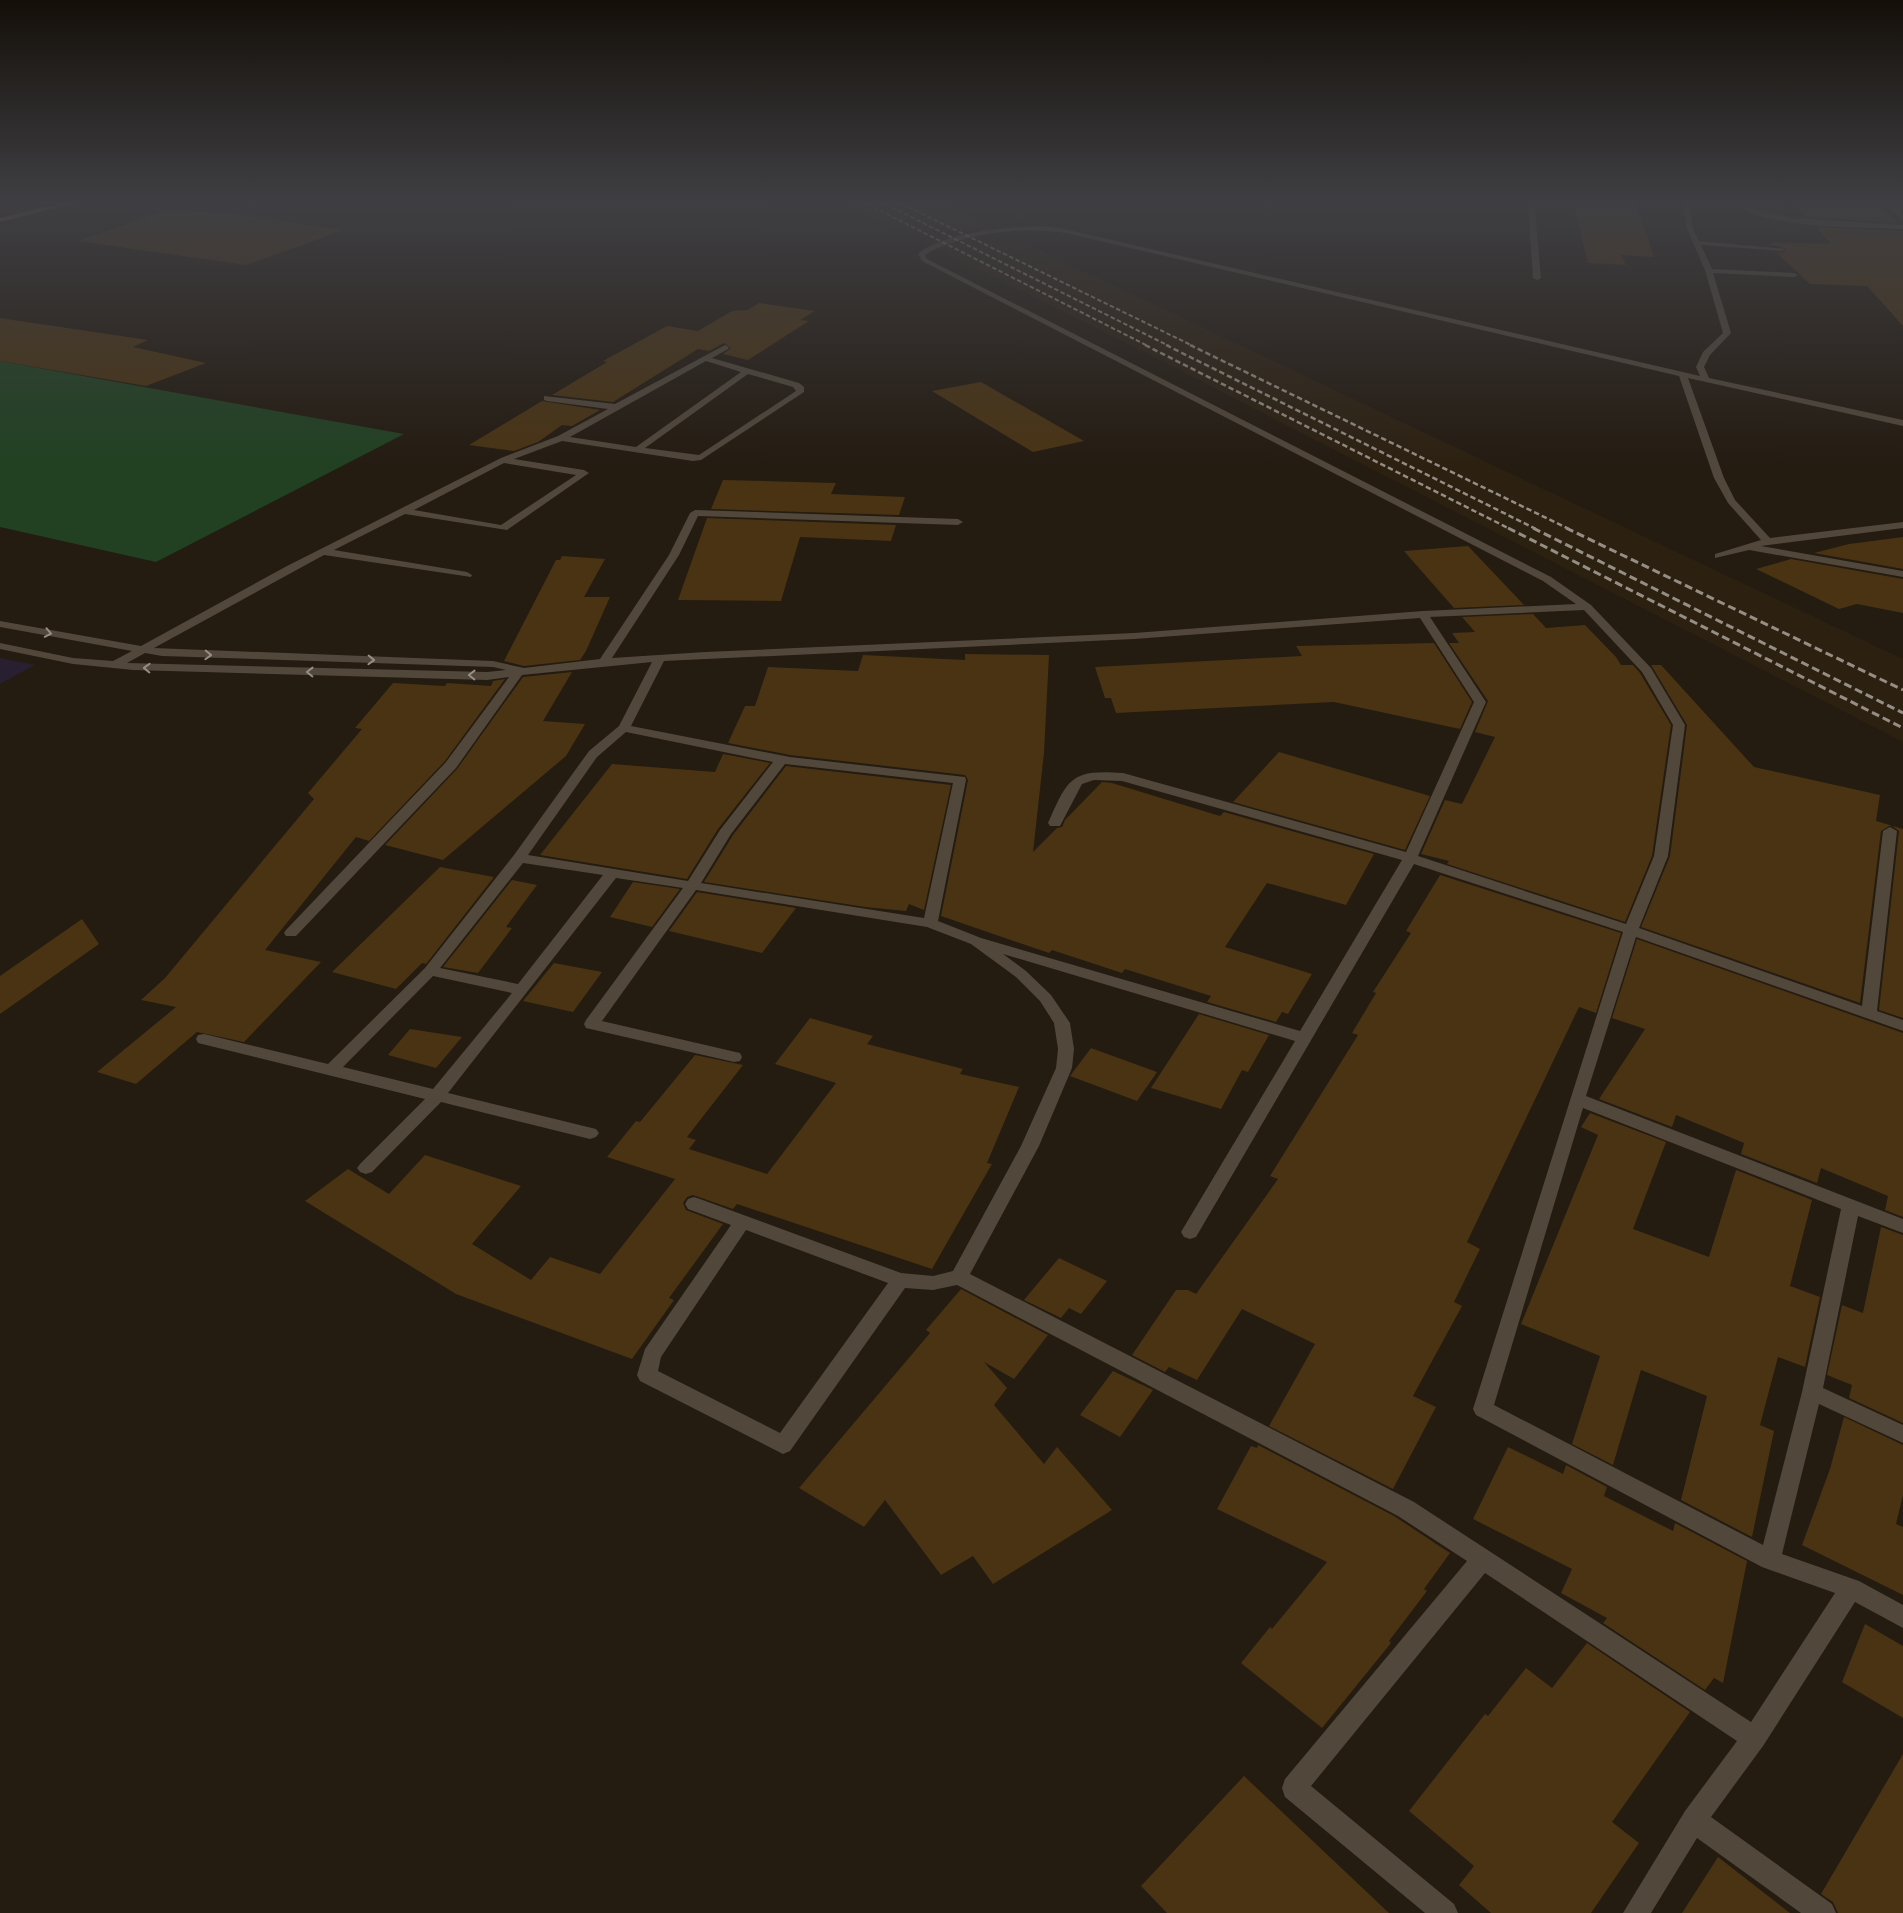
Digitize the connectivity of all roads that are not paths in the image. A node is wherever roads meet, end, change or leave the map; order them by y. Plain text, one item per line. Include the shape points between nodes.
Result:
1 (983, 290) edge
2 (1320, 290) edge
3 (1715, 290) edge
4 (725, 347) dead end
5 (705, 358) junction
6 (747, 371) junction
7 (1682, 374) junction
8 (1706, 380) junction
9 (547, 398) dead end
10 (616, 407) junction
11 (1903, 423) edge
12 (561, 438) junction
13 (638, 449) junction
14 (504, 460) junction
15 (404, 511) junction
16 (958, 522) dead end
17 (1903, 525) edge
18 (1768, 541) junction
19 (1748, 547) junction
20 (324, 552) junction
21 (1719, 556) dead end
22 (1903, 574) edge
23 (467, 575) dead end
24 (1587, 607) junction
25 (1423, 614) junction
26 (0, 624) edge
27 (0, 646) edge
28 (141, 651) junction
29 (659, 659) junction
30 (604, 662) junction
31 (115, 665) junction
32 (520, 670) junction
33 (624, 728) junction
34 (782, 759) junction
35 (1056, 823) dead end
36 (1890, 831) dead end
37 (519, 858) junction
38 (1410, 858) junction
39 (612, 873) junction
40 (692, 886) junction
41 (930, 923) junction
42 (1631, 930) junction
43 (291, 933) dead end
44 (976, 941) junction
45 (430, 971) junction
46 (522, 990) junction
47 (1869, 1014) junction
48 (1903, 1026) edge
49 (1304, 1038) junction
50 (204, 1039) dead end
51 (734, 1057) dead end
52 (331, 1070) junction
53 (437, 1096) junction
54 (1577, 1099) junction
55 (590, 1133) dead end
56 (366, 1168) dead end
57 (694, 1204) dead end
58 (1851, 1206) junction
59 (742, 1222) junction
60 (1903, 1226) edge
61 (1190, 1232) dead end
62 (959, 1277) junction
63 (900, 1280) junction
64 (1812, 1392) junction
65 (1903, 1434) edge
66 (1483, 1559) junction
67 (1770, 1560) junction
68 (1851, 1588) junction
69 (1903, 1617) edge
70 (1754, 1738) junction
71 (1694, 1820) junction
72 (1446, 1913) edge
73 (1636, 1913) edge
74 (1823, 1913) edge

1 - 24 street via 1547,579
2 - 7 street
3 - 8 street via 1727,333 1706,354 1700,367
4 - 5 street
5 - 6 street
5 - 10 street
6 - 13 street
6 - 13 street via 796,385 800,392 702,457
7 - 8 street
7 - 18 street via 1719,478 1731,501
8 - 11 street
9 - 10 street
10 - 12 street
12 - 13 street
12 - 14 street
14 - 15 street
14 - 15 street via 584,473 503,528
15 - 20 street
16 - 30 street via 695,513 674,555
17 - 18 street
18 - 19 street
19 - 21 street
19 - 22 street
20 - 23 street
20 - 28 street
24 - 25 street
24 - 42 street via 1647,670 1679,725 1661,856
25 - 29 street via 1134,636
25 - 38 street via 1480,702
26 -> 28 street
27 - 31 street via 73,661
28 - 31 street
28 -> 32 street via 493,664
29 - 30 street
29 - 33 street
30 - 32 street
32 -> 31 street via 487,676
32 - 43 street via 451,765
33 - 34 street
33 - 37 street via 592,754
34 - 40 street via 725,833
34 - 41 street via 960,780
35 - 38 street via 1073,784 1082,777 1123,777
36 - 47 street
37 - 39 street
37 - 45 street
38 - 42 street
38 - 49 street
39 - 40 street
39 - 46 street
40 - 41 street
40 - 51 street via 592,1024
41 - 44 street
42 - 47 street
42 - 54 street
44 - 49 street
44 - 62 street via 1021,974 1046,998 1062,1024 1066,1049 1064,1068 1030,1146
45 - 46 street
45 - 52 street
46 - 53 street
47 - 48 street
49 - 61 street
50 - 52 street
52 - 53 street
53 - 55 street
53 - 56 street
54 - 58 street
54 - 67 street via 1483,1409
57 - 59 street
58 - 60 street
58 - 64 street
59 - 63 street
59 - 63 street via 652,1355 647,1375 783,1445
62 - 63 street via 933,1283
62 - 66 street via 1406,1509
64 - 65 street
64 - 67 street
66 - 70 street
66 - 72 street via 1294,1788
67 - 68 street
68 - 69 street
68 - 70 street
70 - 71 street
71 - 73 street
71 - 74 street

